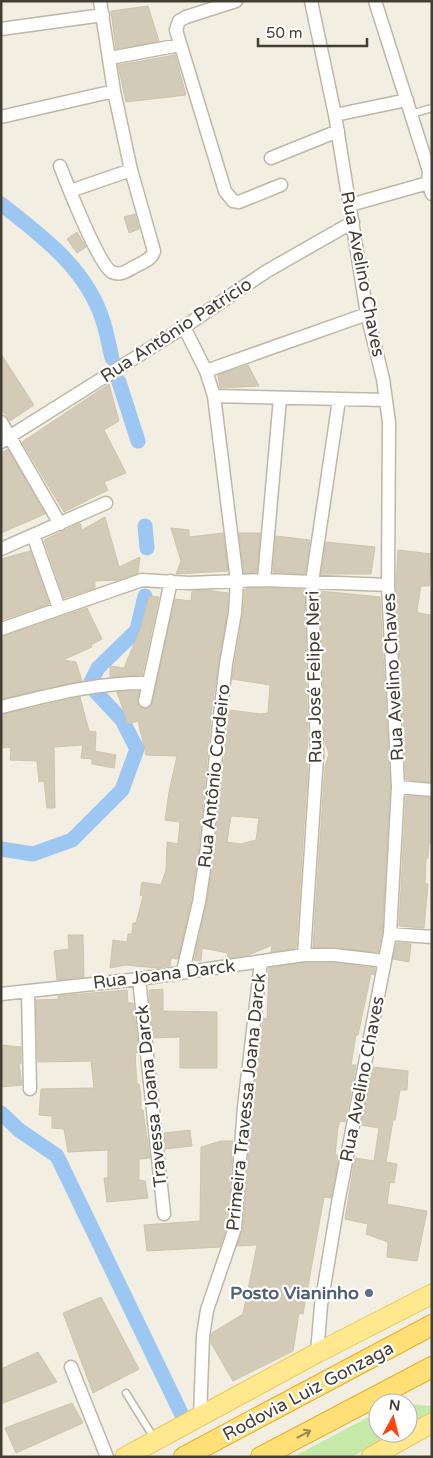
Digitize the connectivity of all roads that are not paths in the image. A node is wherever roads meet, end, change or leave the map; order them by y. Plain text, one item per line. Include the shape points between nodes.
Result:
1 (100, 1) edge
2 (236, 1) edge
3 (311, 1) edge
4 (375, 1) edge
5 (103, 15) junction
6 (2, 26) edge
7 (180, 45) junction
8 (110, 58) junction
9 (114, 91) junction
10 (407, 100) junction
11 (432, 108) edge
12 (411, 114) junction
13 (335, 115) junction
14 (1, 117) edge
15 (338, 131) junction
16 (271, 158) dead end
17 (60, 166) dead end
18 (131, 170) junction
19 (281, 185) dead end
20 (430, 189) edge
21 (70, 191) junction
22 (350, 205) junction
23 (353, 222) junction
24 (367, 314) junction
25 (184, 327) junction
26 (206, 371) junction
27 (214, 396) junction
28 (280, 398) junction
29 (340, 400) junction
30 (386, 400) junction
31 (1, 422) edge
32 (6, 439) edge
33 (106, 503) dead end
34 (60, 524) junction
35 (33, 535) junction
36 (1, 549) edge
37 (237, 580) junction
38 (264, 580) junction
39 (171, 581) junction
40 (312, 582) junction
41 (388, 585) junction
42 (59, 608) junction
43 (1, 629) edge
44 (148, 683) junction
45 (145, 701) dead end
46 (1, 707) edge
47 (398, 787) junction
48 (432, 790) edge
49 (390, 934) junction
50 (432, 937) edge
51 (304, 955) junction
52 (385, 961) junction
53 (260, 962) junction
54 (182, 971) junction
55 (139, 979) junction
56 (28, 991) junction
57 (1, 994) edge
58 (30, 1089) dead end
59 (164, 1214) dead end
60 (432, 1294) edge
61 (432, 1326) edge
62 (317, 1353) junction
63 (71, 1367) dead end
64 (432, 1367) edge
65 (126, 1392) dead end
66 (200, 1417) junction
67 (432, 1423) edge
68 (156, 1442) junction
69 (107, 1457) edge
70 (125, 1457) edge
71 (184, 1457) edge
72 (261, 1457) edge
73 (371, 1457) edge

1 - 5 street
2 - 7 street via 179,21 176,30
3 - 13 street, Rua Avelino Chaves
4 - 10 street
5 - 6 street
5 - 8 street
7 - 8 street
7 - 19 street via 225,192 233,201 239,202
8 - 9 street
9 - 14 street
9 - 18 street
10 - 12 street
10 - 13 street
11 - 12 lane
12 - 20 street via 430,171
13 - 15 street, Rua Avelino Chaves
15 - 16 street
15 - 22 street, Rua Avelino Chaves
17 - 21 street
18 - 21 street
18 - 21 street via 154,251 151,258 122,273 112,272 105,266
20 - 22 street
22 - 23 street, Rua Avelino Chaves
23 - 24 street, Rua Avelino Chaves
23 - 25 street, Rua Antônio Patrício via 267,271
24 - 26 street
24 - 30 street, Rua Avelino Chaves
25 - 26 street, Rua Antônio Cordeiro
25 - 32 street, Rua Antônio Patrício
26 - 27 street, Rua Antônio Cordeiro
27 - 28 street
27 - 37 street, Rua Antônio Cordeiro
28 - 29 street
28 - 38 street
29 - 30 street
29 - 40 street, Rua José Felipe Neri
30 - 41 street, Rua Avelino Chaves via 390,445
31 - 32 street
32 - 34 street
33 - 34 street
34 - 35 street
35 - 36 street
35 - 42 street
37 - 38 street
37 - 39 street
37 - 54 street, Rua Antônio Cordeiro via 206,856 199,902
38 - 40 street
39 - 42 street via 142,580
39 - 44 street
40 - 41 street
40 - 51 street, Rua José Felipe Neri via 317,756
41 - 47 street, Rua Avelino Chaves
42 - 43 street
44 - 45 street
44 - 46 street via 114,683 68,690
47 - 48 street
47 - 49 street, Rua Avelino Chaves
49 - 50 street
49 - 52 street, Rua Avelino Chaves
51 - 52 street, Rua Joana Darck via 341,955
51 - 53 street, Rua Joana Darck
52 - 62 street, Rua Avelino Chaves via 338,1203 321,1305
53 - 54 street, Rua Joana Darck
53 - 66 street, Primeira Travessa Joana Darck via 235,1228 207,1310 202,1336
54 - 55 street, Rua Joana Darck
55 - 56 street, Rua Joana Darck
55 - 59 street, Travessa Joana Darck
56 - 57 street, Rua Joana Darck
56 - 58 street
60 - 62 main road
61 - 71 highway, Rodovia Luiz Gonzaga
62 - 66 main road
63 - 69 street
72 -> 64 highway, Rodovia Luiz Gonzaga
65 - 68 lane
66 - 68 main road
67 - 73 main road
68 - 70 main road

